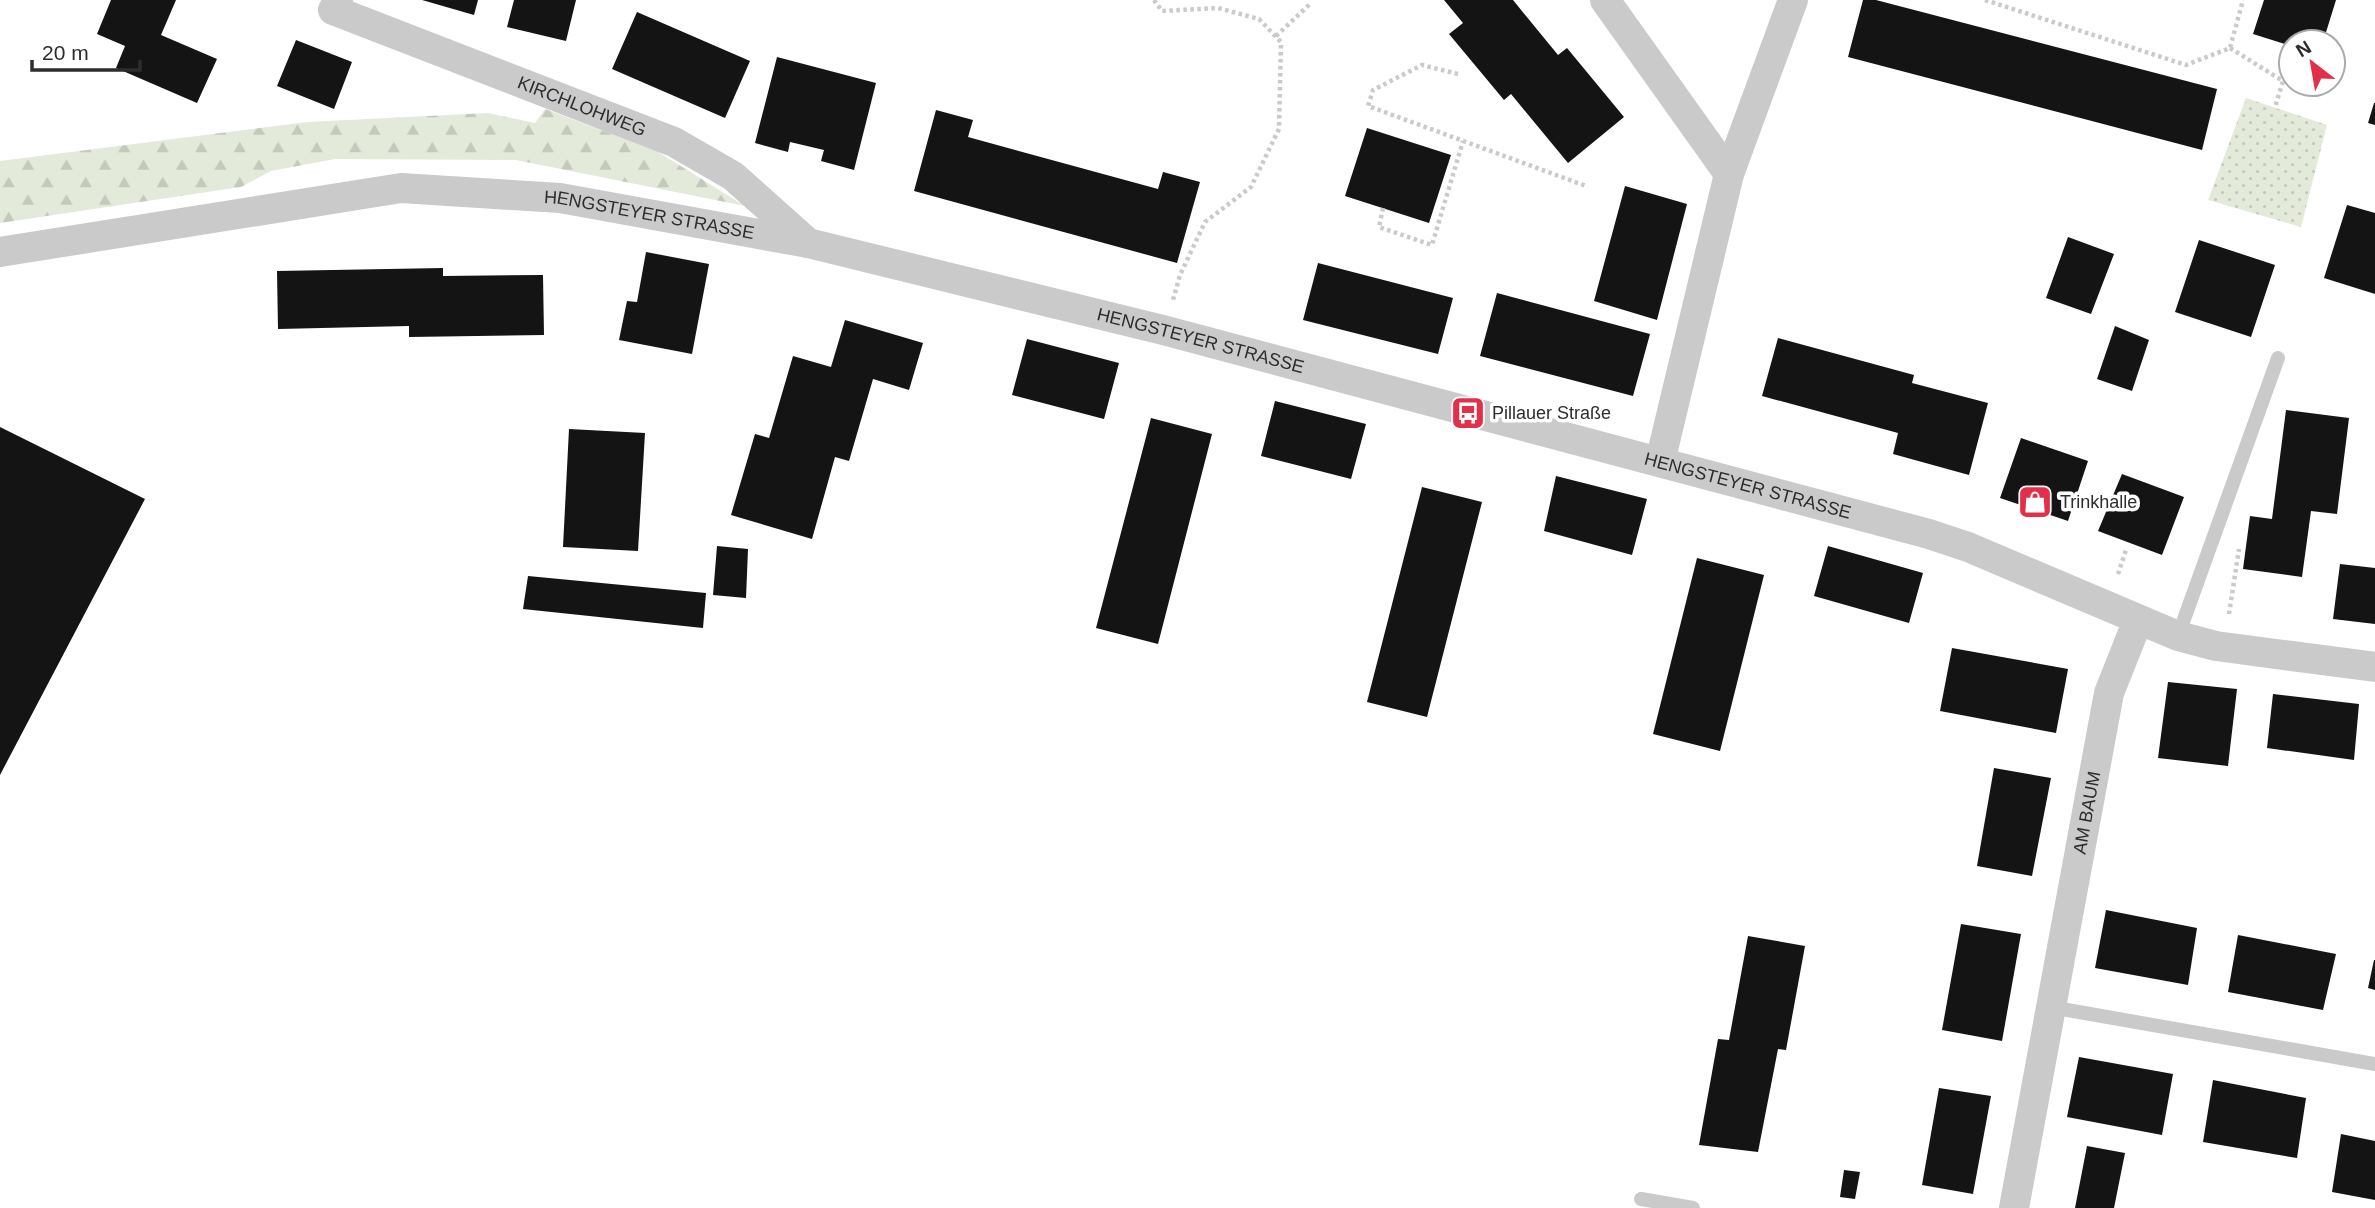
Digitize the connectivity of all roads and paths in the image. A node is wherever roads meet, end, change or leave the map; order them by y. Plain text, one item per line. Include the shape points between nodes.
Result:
1 (1154, 0) edge
2 (1605, 0) edge
3 (1793, 0) edge
4 (1985, 0) edge
5 (2243, 0) edge
6 (1310, 4) dead end
7 (335, 5) edge
8 (1276, 36) junction
9 (2230, 48) junction
10 (1458, 74) dead end
11 (2274, 107) dead end
12 (1463, 141) junction
13 (1729, 174) junction
14 (1586, 186) dead end
15 (1383, 208) dead end
16 (808, 243) junction
17 (0, 252) edge
18 (1163, 330) junction
19 (2278, 358) dead end
20 (1660, 462) junction
21 (2240, 540) dead end
22 (2126, 550) dead end
23 (2117, 575) dead end
24 (2230, 614) dead end
25 (2138, 620) junction
26 (2178, 636) junction
27 (2375, 667) edge
28 (2050, 1007) junction
29 (2375, 1064) edge
30 (1641, 1199) dead end
31 (1693, 1208) edge
32 (2014, 1208) edge

1 - 8 path via 1162,11 1218,8 1259,19
2 - 13 street
3 - 13 street
4 - 9 path via 2186,65
5 - 9 path
6 - 8 path
7 - 16 street, KIRCHLOHWEG via 674,142 733,176
8 - 18 path via 1281,42 1279,129 1251,187 1205,222 1180,275
9 - 11 path via 2283,80
10 - 12 path via 1422,65 1373,90 1368,106
12 - 14 path
12 - 15 path via 1432,245 1379,227
13 - 20 street
16 - 17 street, HENGSTEYER STRASSE via 560,198 401,188
16 - 18 street, HENGSTEYER STRASSE
18 - 20 street, HENGSTEYER STRASSE
19 - 26 lane
20 - 25 street, HENGSTEYER STRASSE via 1968,547
21 - 24 path
22 - 23 path
25 - 26 street, HENGSTEYER STRASSE
25 - 28 street, AM BAUM via 2109,693
26 - 27 street, HENGSTEYER STRASSE via 2216,646
28 - 29 lane
28 - 32 street, AM BAUM
30 - 31 lane

